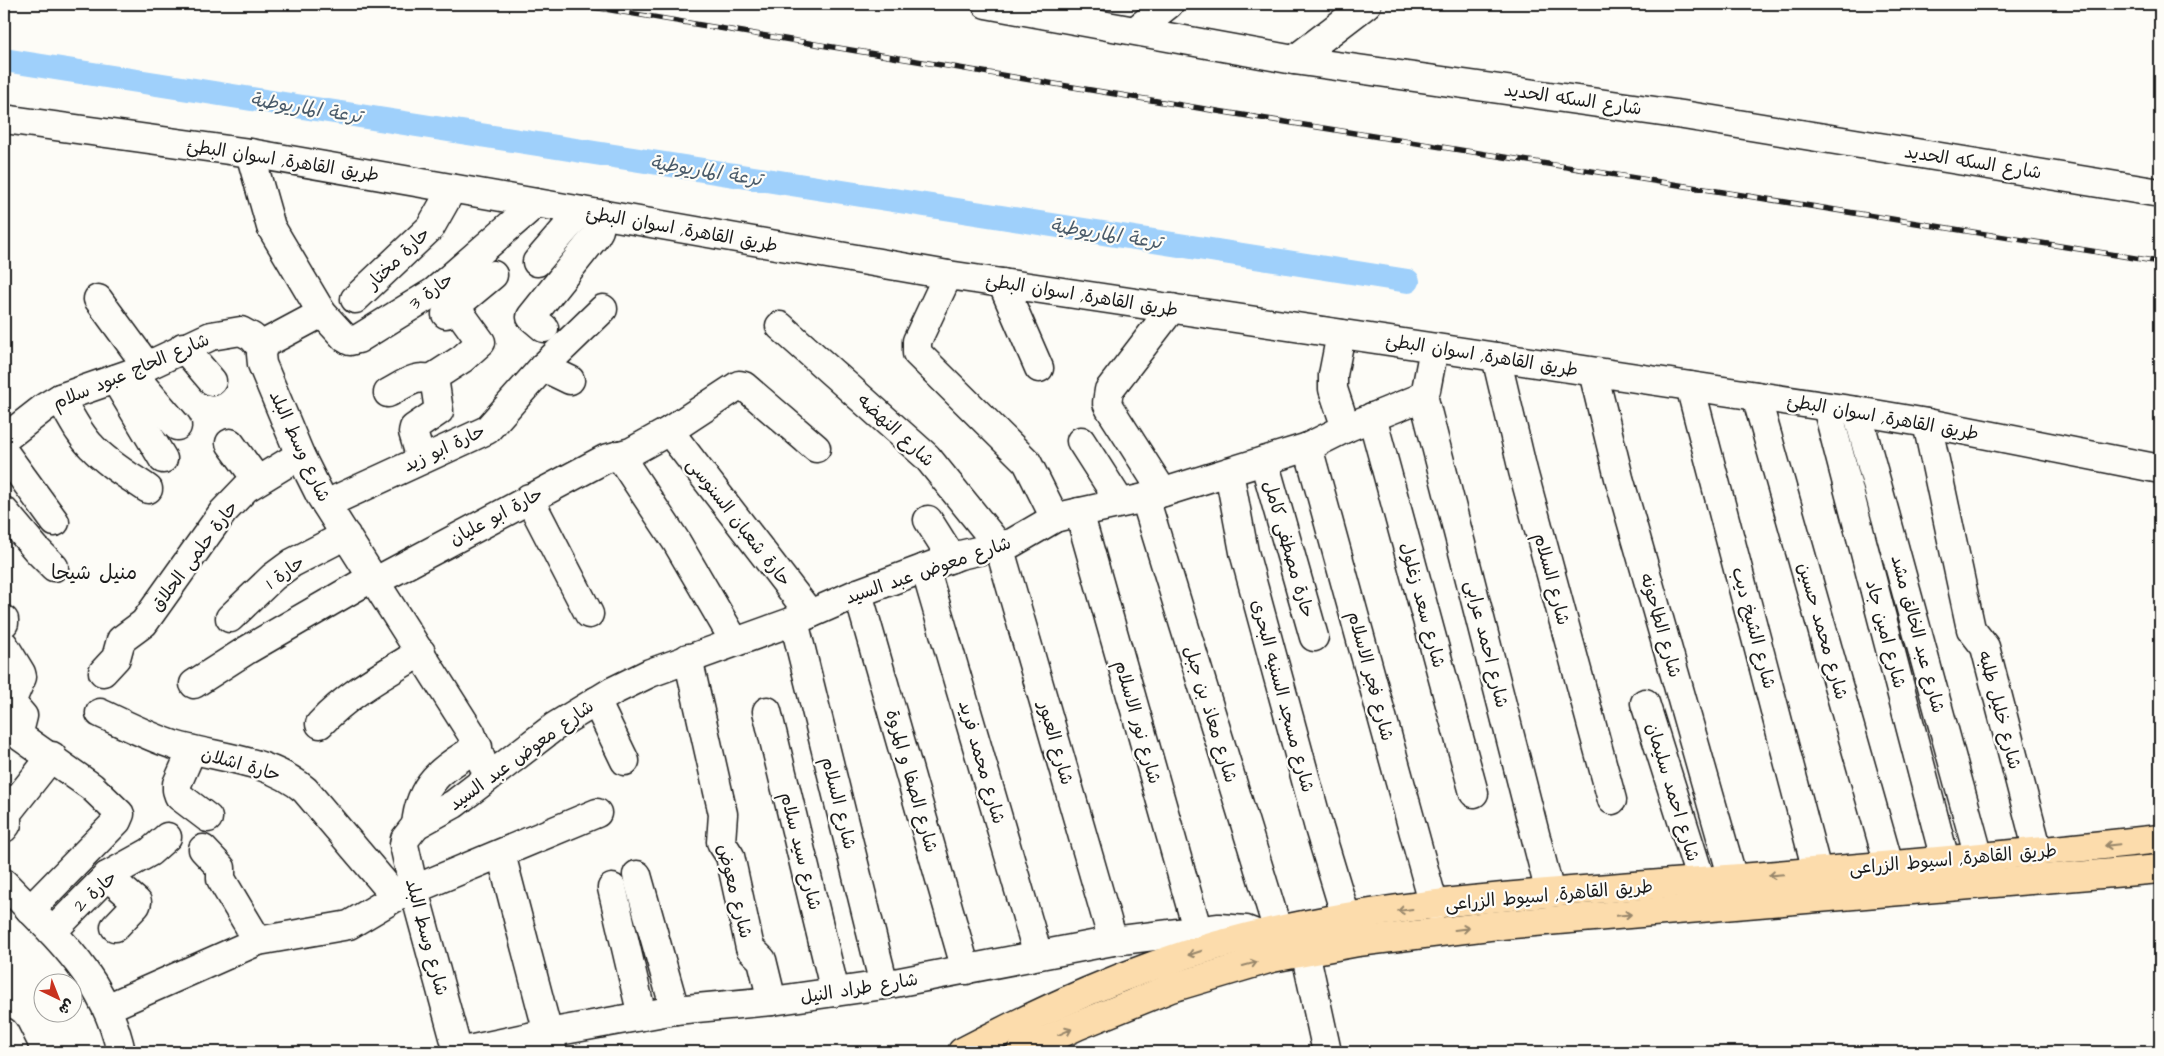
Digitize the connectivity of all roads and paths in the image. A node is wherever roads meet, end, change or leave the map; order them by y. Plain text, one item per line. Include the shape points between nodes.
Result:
1 (986, 4) edge
2 (1169, 4) edge
3 (1367, 4) edge
4 (1136, 30) junction
5 (1294, 60) junction
6 (4, 119) edge
7 (250, 153) junction
8 (452, 189) junction
9 (2160, 193) edge
10 (536, 203) junction
11 (591, 213) junction
12 (537, 262) dead end
13 (493, 275) dead end
14 (948, 275) junction
15 (1002, 283) junction
16 (98, 299) dead end
17 (355, 299) dead end
18 (1172, 308) junction
19 (603, 309) dead end
20 (322, 314) junction
21 (780, 326) dead end
22 (544, 328) dead end
23 (1341, 334) junction
24 (183, 347) junction
25 (262, 348) junction
26 (1434, 348) junction
27 (1496, 357) junction
28 (543, 367) junction
29 (1039, 368) dead end
30 (1593, 372) junction
31 (131, 373) junction
32 (570, 380) dead end
33 (212, 381) dead end
34 (433, 381) junction
35 (1690, 386) junction
36 (388, 393) dead end
37 (1423, 395) junction
38 (1756, 396) junction
39 (60, 398) junction
40 (1827, 407) junction
41 (1857, 411) junction
42 (1372, 417) junction
43 (1927, 423) junction
44 (177, 426) dead end
45 (1346, 428) junction
46 (668, 430) junction
47 (5, 440) edge
48 (1081, 441) dead end
49 (230, 443) dead end
50 (1308, 447) junction
51 (816, 448) dead end
52 (300, 455) junction
53 (619, 455) junction
54 (421, 459) junction
55 (163, 460) dead end
56 (1264, 461) junction
57 (2160, 469) edge
58 (1229, 472) junction
59 (258, 480) junction
60 (148, 489) dead end
61 (1143, 497) junction
62 (529, 498) junction
63 (326, 504) junction
64 (4, 511) edge
65 (1067, 515) junction
66 (928, 520) dead end
67 (55, 522) dead end
68 (346, 535) junction
69 (999, 546) junction
70 (952, 558) junction
71 (54, 567) dead end
72 (925, 568) junction
73 (374, 579) junction
74 (858, 593) junction
75 (590, 614) dead end
76 (802, 617) junction
77 (230, 618) dead end
78 (1314, 637) dead end
79 (735, 642) junction
80 (4, 645) edge
81 (421, 652) junction
82 (688, 658) junction
83 (103, 672) dead end
84 (194, 684) dead end
85 (596, 701) junction
86 (1645, 703) dead end
87 (767, 711) dead end
88 (100, 713) dead end
89 (320, 724) dead end
90 (478, 747) junction
91 (192, 750) junction
92 (52, 756) junction
93 (625, 761) dead end
94 (488, 777) junction
95 (1474, 793) dead end
96 (1612, 800) dead end
97 (597, 813) dead end
98 (208, 818) dead end
99 (416, 825) junction
100 (4, 828) edge
101 (166, 837) dead end
102 (2160, 840) edge
103 (203, 848) dead end
104 (2038, 852) junction
105 (501, 854) junction
106 (1979, 858) junction
107 (1945, 860) junction
108 (1889, 865) junction
109 (2160, 869) edge
110 (1817, 871) junction
111 (638, 875) dead end
112 (107, 876) junction
113 (1733, 878) junction
114 (1701, 881) junction
115 (4, 883) edge
116 (612, 888) dead end
117 (405, 893) junction
118 (1550, 893) junction
119 (1434, 906) junction
120 (30, 910) junction
121 (1346, 917) junction
122 (115, 927) dead end
123 (52, 932) junction
124 (1198, 932) junction
125 (1268, 933) junction
126 (258, 941) junction
127 (1113, 941) junction
128 (1305, 952) junction
129 (1038, 955) junction
130 (966, 970) junction
131 (884, 985) junction
132 (835, 992) junction
133 (772, 1001) junction
134 (108, 1008) junction
135 (675, 1010) junction
136 (642, 1016) junction
137 (4, 1032) edge
138 (550, 1043) edge
139 (468, 1051) edge
140 (14, 1052) edge
141 (121, 1052) edge
142 (962, 1052) edge
143 (1021, 1052) edge
144 (1327, 1052) edge

1 - 4 street, شارع السكه الحديد
2 - 4 street
3 - 5 street
4 - 5 street, شارع السكه الحديد
5 - 9 street, شارع السكه الحديد via 1683,115
6 - 7 street, طريق القاهرة, اسوان البطئ
7 - 8 street, طريق القاهرة, اسوان البطئ
7 - 20 street via 272,227
8 - 10 street, طريق القاهرة, اسوان البطئ
8 - 17 street, حارة مختار via 430,228
10 - 11 street, طريق القاهرة, اسوان البطئ
10 - 20 street, حارة 3 via 434,292 355,341 345,338
11 - 12 street
11 - 14 street, طريق القاهرة, اسوان البطئ
11 - 22 street via 599,230 595,237 531,317
13 - 34 street via 450,310 481,342 462,359 437,374
14 - 15 street, طريق القاهرة, اسوان البطئ
14 - 65 street, شارع نور الاسلام via 917,341 916,353 1027,462
15 - 18 street, طريق القاهرة, اسوان البطئ
15 - 29 street
16 - 31 street
18 - 23 street, طريق القاهرة, اسوان البطئ
18 - 61 street via 1109,390 1107,397
19 - 28 street, حارة ابو زيد
20 - 25 street via 269,341
21 - 69 street, شارع النهضه via 927,457
23 - 26 street, طريق القاهرة, اسوان البطئ
23 - 45 street via 1333,389
24 - 25 street, شارع الحاج عبود سلام via 211,336 241,331
24 - 31 street, شارع الحاج عبود سلام
24 - 33 street
25 - 52 street, شارع وسط البلد via 262,364
26 - 27 street, طريق القاهرة, اسوان البطئ
26 - 37 street
27 - 30 street, طريق القاهرة, اسوان البطئ
27 - 96 street, شارع السلام via 1522,471
28 - 32 street
28 - 54 street, حارة ابو زيد via 487,430
30 - 35 street, طريق القاهرة, اسوان البطئ
30 - 113 street, شارع الطاحونه via 1619,478
31 - 39 street, شارع الحاج عبود سلام
31 - 44 street
31 - 55 street
34 - 36 street via 425,377 416,378
34 - 54 street via 439,412 414,428 413,432
35 - 38 street, طريق القاهرة, اسوان البطئ
35 - 110 street, شارع الشيخ ديب
37 - 42 street, شارع معوض عبد السيد
37 - 118 street, شارع احمد عرابى
38 - 40 street, طريق القاهرة, اسوان البطئ
38 - 108 street, شارع محمد حسين
39 - 47 street, شارع الحاج عبود سلام
39 - 60 street via 92,447
40 - 41 street, طريق القاهرة, اسوان البطئ
40 - 107 street, شارع امين جاد
41 - 43 street, طريق القاهرة, اسوان البطئ
41 - 106 street, شارع عبد الخالق مشد
42 - 45 street, شارع معوض عبد السيد
42 - 95 street, شارع سعد زغلول
43 - 57 street, طريق القاهرة, اسوان البطئ
43 - 104 street, شارع خليل طلبه via 1971,629 1985,647
45 - 50 street, شارع معوض عبد السيد
46 - 51 street, حارة ابو عليان via 742,385
46 - 53 street, حارة ابو عليان via 631,452
46 - 76 street, حارة شعبان السنوسى
47 - 67 street
48 - 61 street
49 - 59 street
50 - 56 street, شارع معوض عبد السيد
50 - 119 street, شارع فجر الاسلام
52 - 59 street, حارة حلمى الحلاق
52 - 63 street, شارع وسط البلد
53 - 62 street, حارة ابو عليان via 605,458
53 - 79 street via 676,541
54 - 63 street, حارة ابو زيد
56 - 58 street, شارع معوض عبد السيد
56 - 78 street, حارة مصطفى كامل
58 - 61 street, شارع معوض عبد السيد
58 - 121 street, شارع مسجد السنيه البحرى via 1244,552
59 - 83 street, حارة حلمى الحلاق via 223,512 144,623 121,640 116,658
61 - 65 street, شارع معوض عبد السيد
61 - 125 street, شارع معاذ بن جبل
62 - 73 street, حارة ابو عليان
62 - 75 street
63 - 68 street, شارع وسط البلد
64 - 71 street
65 - 69 street, شارع معوض عبد السيد
65 - 124 street, شارع نور الاسلام
66 - 70 street
68 - 73 street, شارع وسط البلد
68 - 77 street, حارة 1 via 292,562
69 - 70 street, شارع معوض عبد السيد
69 - 127 street, شارع العبور
70 - 72 street, شارع معوض عبد السيد
72 - 74 street, شارع معوض عبد السيد
72 - 129 street, شارع محمد فريد
73 - 81 street, شارع وسط البلد
73 - 84 street, حارة ابو عليان via 247,650
74 - 76 street, شارع معوض عبد السيد
74 - 130 street, شارع الصفا و المروة
76 - 79 street, شارع معوض عبد السيد
76 - 131 street, شارع السلام
79 - 82 street, شارع معوض عبد السيد
80 - 92 street via 21,673 21,682 12,702 23,716 20,734
81 - 89 street via 352,695
81 - 90 street, شارع وسط البلد
82 - 85 street, شارع معوض عبد السيد via 650,673
82 - 133 street, شارع معوض via 723,814 721,842 730,856 750,948 762,960
85 - 93 street
85 - 94 street, شارع معوض عبد السيد via 554,727
86 - 114 street, شارع احمد سليمان
87 - 132 street, شارع سيد سلام
88 - 91 street, حارة اشلان
90 - 94 street, شارع وسط البلد
90 - 99 street, شارع وسط البلد via 434,777 424,793
91 - 98 street via 177,790
91 - 117 street, حارة اشلان via 276,770 292,779
92 - 100 street via 7,813
92 - 120 street via 92,787 118,811 120,817
94 - 99 street, شارع معوض عبد السيد via 454,804
97 - 105 street
99 - 117 street, شارع وسط البلد via 404,845
101 - 112 street, حارة 2 via 150,852
102 -> 104 highway, طريق القاهرة, اسيوط الزراعى
103 - 126 street via 221,868 221,879
104 - 106 highway, طريق القاهرة, اسيوط الزراعى
105 - 117 street
105 - 138 street
106 - 107 highway, طريق القاهرة, اسيوط الزراعى
107 - 108 highway, طريق القاهرة, اسيوط الزراعى
108 - 110 highway, طريق القاهرة, اسيوط الزراعى
128 -> 109 highway, طريق القاهرة, اسيوط الزراعى via 1489,926
110 -> 113 highway, طريق القاهرة, اسيوط الزراعى
111 - 135 street
112 - 122 street via 137,902
112 - 123 street, حارة 2
113 - 114 highway, طريق القاهرة, اسيوط الزراعى
114 - 118 highway, طريق القاهرة, اسيوط الزراعى
115 - 120 street
116 - 136 street
117 - 126 street via 349,925
117 - 139 street, شارع وسط البلد
118 - 119 highway, طريق القاهرة, اسيوط الزراعى
119 -> 121 highway, طريق القاهرة, اسيوط الزراعى
120 - 123 street
121 - 125 highway, طريق القاهرة, اسيوط الزراعى
123 - 134 street via 82,966
124 - 125 street, شارع طراد النيل via 1233,928
124 - 127 street, شارع طراد النيل
125 -> 142 highway, طريق القاهرة, اسيوط الزراعى via 1216,946 1113,981
126 - 134 street
127 - 129 street, شارع طراد النيل
143 -> 128 highway, طريق القاهرة, اسيوط الزراعى via 1171,988 1235,968
128 - 144 street
129 - 130 street, شارع طراد النيل
130 - 131 street, شارع طراد النيل
131 - 132 street, شارع طراد النيل
132 - 133 street, شارع طراد النيل
133 - 135 street, شارع طراد النيل
134 - 141 street
135 - 136 street, شارع طراد النيل
136 - 138 street, شارع طراد النيل
137 - 140 street
138 - 139 street, شارع طراد النيل

